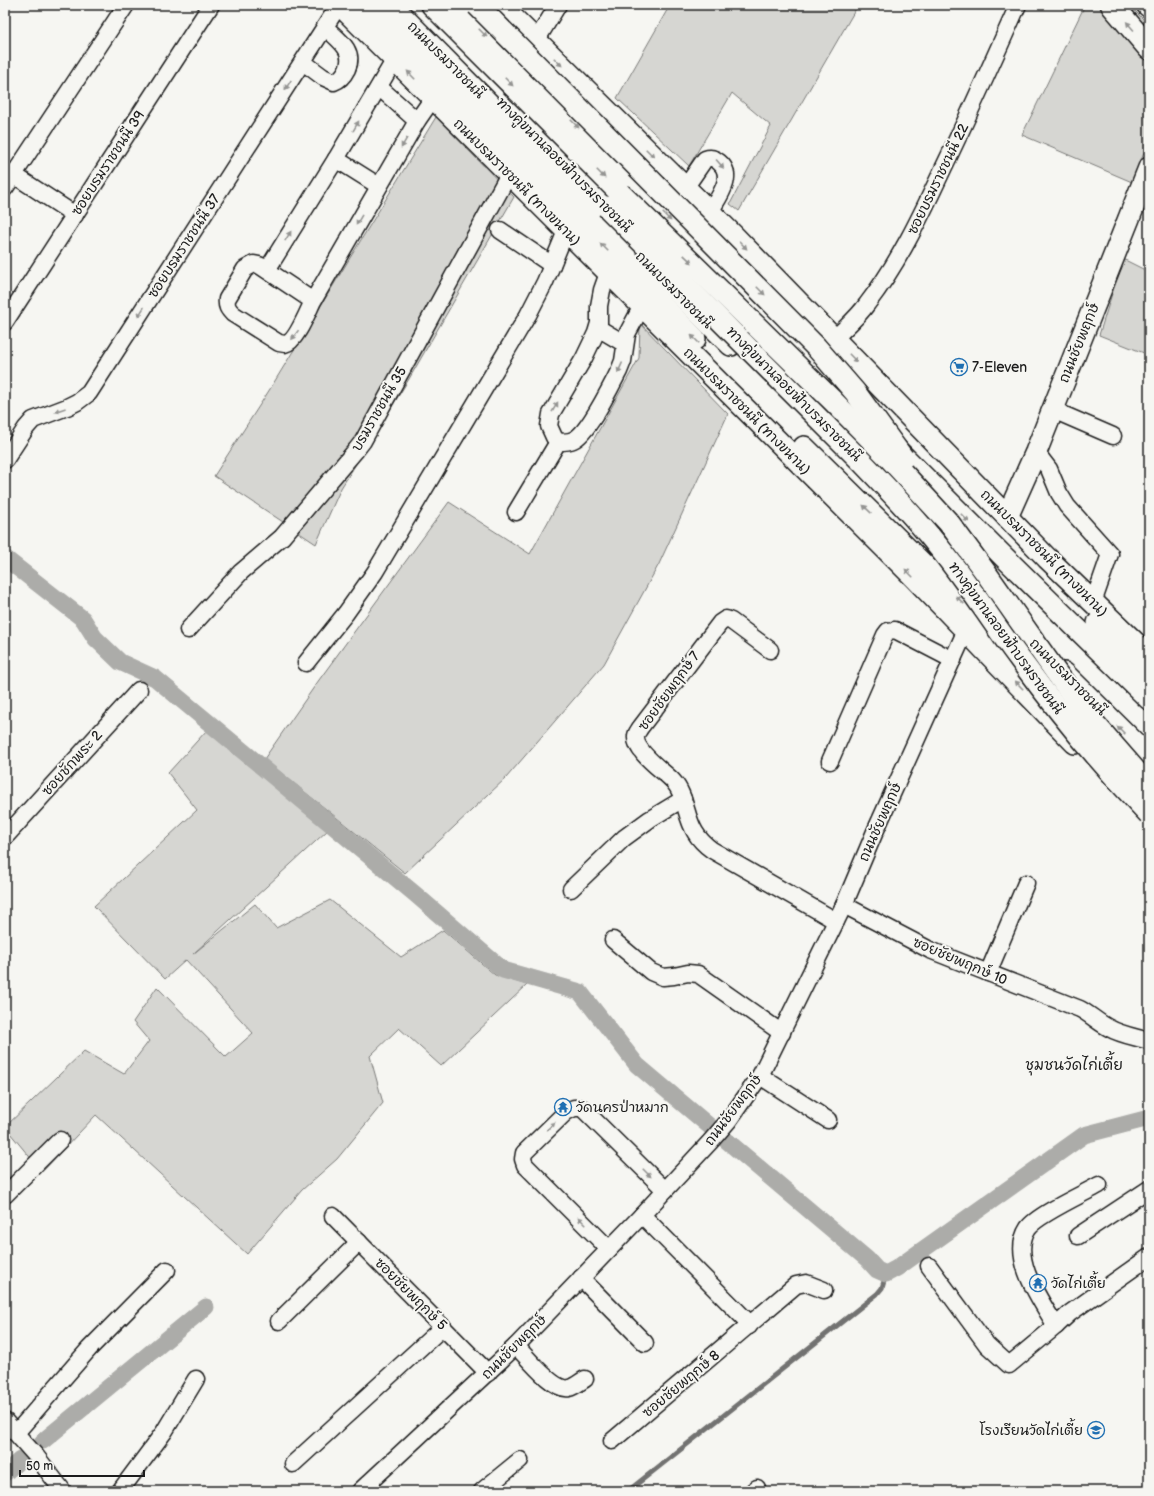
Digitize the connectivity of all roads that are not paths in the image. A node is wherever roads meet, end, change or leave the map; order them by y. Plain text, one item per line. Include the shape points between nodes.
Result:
1 (126, 5) edge
2 (211, 5) edge
3 (340, 5) edge
4 (364, 5) edge
5 (391, 5) edge
6 (403, 5) edge
7 (432, 5) edge
8 (455, 5) edge
9 (477, 5) edge
10 (500, 5) edge
11 (558, 5) edge
12 (1018, 5) edge
13 (1112, 5) edge
14 (1144, 5) edge
15 (1149, 11) edge
16 (325, 27) junction
17 (536, 41) junction
18 (1149, 48) edge
19 (395, 59) junction
20 (303, 62) junction
21 (379, 87) junction
22 (433, 98) junction
23 (417, 121) junction
24 (336, 159) junction
25 (1149, 168) edge
26 (509, 174) junction
27 (9, 182) edge
28 (379, 186) junction
29 (685, 188) junction
30 (614, 200) junction
31 (710, 212) junction
32 (75, 215) junction
33 (500, 230) dead end
34 (566, 231) junction
35 (552, 265) junction
36 (267, 270) junction
37 (608, 273) junction
38 (313, 301) junction
39 (642, 306) junction
40 (5, 322) edge
41 (598, 328) junction
42 (834, 339) junction
43 (625, 344) junction
44 (1053, 410) junction
45 (1113, 436) dead end
46 (558, 442) junction
47 (1036, 452) junction
48 (5, 460) edge
49 (516, 512) dead end
50 (1007, 517) junction
51 (949, 524) junction
52 (1047, 558) junction
53 (1093, 603) junction
54 (188, 630) dead end
55 (966, 630) junction
56 (770, 650) dead end
57 (1149, 656) edge
58 (1018, 657) junction
59 (953, 660) junction
60 (306, 663) dead end
61 (1149, 687) edge
62 (138, 690) dead end
63 (1149, 699) edge
64 (1075, 743) junction
65 (1149, 757) edge
66 (830, 761) dead end
67 (1149, 772) edge
68 (1149, 786) edge
69 (684, 799) junction
70 (1149, 814) edge
71 (1149, 820) edge
72 (5, 837) edge
73 (1026, 883) dead end
74 (571, 889) dead end
75 (844, 905) junction
76 (836, 921) junction
77 (612, 940) dead end
78 (988, 973) junction
79 (782, 1033) junction
80 (1149, 1041) edge
81 (760, 1076) junction
82 (828, 1120) dead end
83 (60, 1140) dead end
84 (1099, 1185) dead end
85 (1149, 1189) edge
86 (665, 1190) junction
87 (5, 1195) edge
88 (642, 1215) junction
89 (333, 1216) dead end
90 (1078, 1236) dead end
91 (359, 1242) junction
92 (609, 1249) junction
93 (1149, 1257) edge
94 (929, 1266) dead end
95 (167, 1270) dead end
96 (581, 1278) junction
97 (824, 1290) dead end
98 (279, 1321) dead end
99 (749, 1326) junction
100 (1056, 1326) junction
101 (443, 1327) junction
102 (645, 1343) dead end
103 (516, 1346) junction
104 (488, 1373) junction
105 (196, 1379) dead end
106 (585, 1379) dead end
107 (5, 1421) edge
108 (16, 1433) junction
109 (612, 1441) dead end
110 (520, 1460) dead end
111 (293, 1464) dead end
112 (64, 1491) edge
113 (120, 1491) edge
114 (360, 1491) edge
115 (482, 1491) edge

1 - 27 street
2 - 32 street, ซอยบรมราชชนนี 39
3 - 16 street, ซอยบรมราชชนนี 37
3 - 19 main road, ถนนบรมราชชนนี (ทางขนาน)
58 -> 4 main road, bridge via 755,399
65 -> 5 main road, ถนนบรมราชชนนี via 608,224
6 - 30 main road, ทางคู่ขนานลอยฟ้าบรมราชชนนี
7 -> 30 main road, ทางคู่ขนานลอยฟ้าบรมราชชนนี
8 -> 63 main road via 1004,557
9 -> 51 main road, bridge via 816,347 867,408
10 - 17 main road, ถนนบรมราชชนนี (ทางขนาน)
11 - 17 street
12 - 42 street, ซอยบรมราชชนนี 22 via 917,225 878,290
18 -> 13 highway
14 - 15 main road
16 - 20 street, ซอยบรมราชชนนี 37
16 - 20 street via 349,53 351,61 346,70 339,80 334,82
17 -> 29 main road, ถนนบรมราชชนนี (ทางขนาน)
19 - 21 street
22 -> 19 main road, ถนนบรมราชชนนี (ทางขนาน)
20 -> 48 street, ซอยบรมราชชนนี 37 via 89,392 67,408 33,420
21 - 23 street
24 -> 21 street
22 - 23 street
22 - 26 main road, ถนนบรมราชชนนี (ทางขนาน)
23 -> 28 street
24 - 28 street
36 -> 24 street
25 - 44 main road, ถนนชัยพฤกษ์
26 - 34 main road, ถนนบรมราชชนนี (ทางขนาน)
26 - 54 street, บรมราชชนนี 35 via 363,441 282,537 241,572
27 - 32 street
28 -> 38 street
29 - 31 main road, ถนนบรมราชชนนี (ทางขนาน)
29 -> 31 street via 705,159 716,159 725,170 727,179
30 -> 51 main road, ทางคู่ขนานลอยฟ้าบรมราชชนนี, bridge via 833,401
30 - 58 main road, ทางคู่ขนานลอยฟ้าบรมราชชนนี, bridge via 901,503 967,584
31 -> 42 main road, ถนนบรมราชชนนี (ทางขนาน)
32 - 40 street, ซอยบรมราชชนนี 39
33 - 35 street
34 - 35 street
34 - 37 main road, ถนนบรมราชชนนี (ทางขนาน)
35 - 60 street via 528,315 375,572
36 - 38 street
38 -> 36 street via 298,331 291,341 285,344 279,343 233,314 228,309 227,299 245,269 254,264
37 - 39 main road, ถนนบรมราชชนนี (ทางขนาน)
37 - 41 street via 602,290
39 - 43 street via 631,325
55 -> 39 main road, ถนนบรมราชชนนี (ทางขนาน)
41 - 43 street
46 -> 41 street via 550,426 550,414 584,358
42 -> 50 main road, ถนนบรมราชชนนี (ทางขนาน)
43 -> 46 street via 619,371 589,424 574,440
44 - 45 street
44 - 47 main road, ถนนชัยพฤกษ์
46 - 49 street
47 - 50 main road, ถนนชัยพฤกษ์
47 - 53 street via 1049,469 1058,493 1067,506 1110,554
50 - 52 main road, ถนนบรมราชชนนี (ทางขนาน)
51 - 68 main road, ทางคู่ขนานลอยฟ้าบรมราชชนนี, bridge via 1087,715
52 - 53 main road, ถนนบรมราชชนนี (ทางขนาน)
52 - 61 main road
53 - 57 main road, ถนนบรมราชชนนี (ทางขนาน)
55 - 59 street, ถนนชัยพฤกษ์
64 -> 55 main road, ถนนบรมราชชนนี (ทางขนาน)
56 - 69 street, ซอยชัยพฤกษ์ 7 via 726,619 720,623 640,728 636,741 640,748 673,781
58 - 70 main road, ทางคู่ขนานลอยฟ้าบรมราชชนนี, bridge via 1074,730
59 - 66 street via 895,630 888,631
59 - 75 street, ถนนชัยพฤกษ์
62 - 72 street, ซอยชักพระ 2
64 - 67 main road
64 - 71 main road, ถนนบรมราชชนนี (ทางขนาน)
69 - 74 street via 624,838
69 - 76 street, ซอยชัยพฤกษ์ 7 via 694,831 712,850
73 - 78 street
75 - 76 street, ถนนชัยพฤกษ์
75 - 78 street, ซอยชัยพฤกษ์ 10 via 930,950
76 - 79 street, ถนนชัยพฤกษ์
77 - 79 street via 651,972 662,976 698,974
78 - 80 street, ซอยชัยพฤกษ์ 10 via 1080,1009 1119,1033
79 - 81 street, ถนนชัยพฤกษ์
81 - 82 street
81 - 86 street, ถนนชัยพฤกษ์ via 729,1120
83 - 87 street
84 - 100 street via 1044,1215 1028,1227 1023,1242 1023,1261
85 - 90 street
86 - 88 street, ถนนชัยพฤกษ์
92 -> 86 street via 525,1165 524,1153 566,1112 582,1108
88 - 92 street, ถนนชัยพฤกษ์
88 - 99 street
89 - 91 street, ซอยชัยพฤกษ์ 5
91 - 98 street
91 - 101 street, ซอยชัยพฤกษ์ 5
92 - 96 street, ถนนชัยพฤกษ์
93 - 100 street via 1070,1313
94 - 100 street via 987,1345 1009,1365
95 - 108 street via 89,1349
96 - 102 street
96 - 103 street, ถนนชัยพฤกษ์
97 - 99 street, ซอยชัยพฤกษ์ 8 via 806,1283 796,1285
99 - 109 street, ซอยชัยพฤกษ์ 8
101 - 104 street, ซอยชัยพฤกษ์ 5
101 - 111 street
103 - 104 street, ถนนชัยพฤกษ์
103 - 106 street via 551,1382 562,1388 570,1388
104 - 114 street, ถนนชัยพฤกษ์
105 - 113 street via 164,1432
107 - 108 street
108 - 112 street
110 - 115 street

